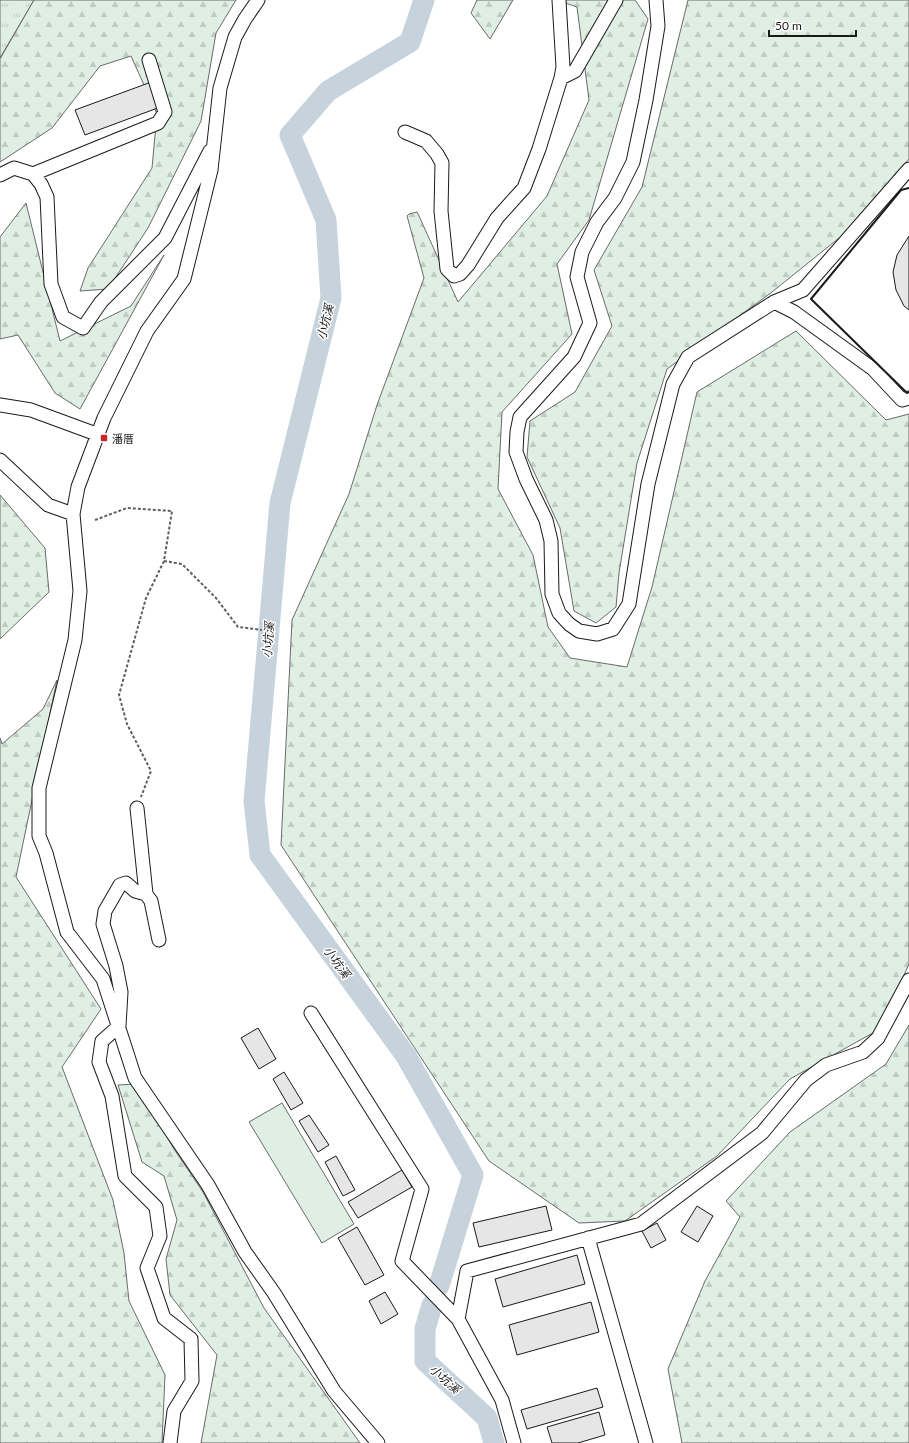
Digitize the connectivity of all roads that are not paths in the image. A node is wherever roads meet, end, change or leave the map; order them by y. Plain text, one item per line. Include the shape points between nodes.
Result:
1 (258, 0) edge
2 (559, 0) edge
3 (616, 0) edge
4 (656, 0) edge
5 (148, 60) dead end
6 (561, 78) junction
7 (405, 132) dead end
8 (214, 144) junction
9 (909, 169) edge
10 (33, 174) junction
11 (0, 175) edge
12 (774, 302) junction
13 (909, 398) edge
14 (0, 405) edge
15 (99, 435) junction
16 (0, 460) edge
17 (73, 514) junction
18 (137, 808) road end
19 (146, 894) junction
20 (159, 940) dead end
21 (909, 980) edge
22 (311, 1013) dead end
23 (118, 1026) junction
24 (588, 1238) junction
25 (458, 1319) junction
26 (170, 1443) edge
27 (378, 1443) edge
28 (514, 1443) edge
29 (646, 1443) edge

1 - 8 street via 235,37 220,88
2 - 6 street via 563,67
3 - 6 street via 575,71
4 - 12 street via 658,26 633,162 616,198 597,222 582,252 577,277 590,323 574,357 520,417 517,432 516,452 546,520 551,541 552,594 559,613 568,624 579,631 597,634 613,630 629,604 648,484 672,384 688,358
5 - 10 street via 165,112 158,123
6 - 7 street via 524,188 497,218 460,274 454,276 446,269 441,210 442,163 426,141
8 - 10 street via 165,238 102,302 83,328 63,317 51,284 48,197
8 - 15 street via 211,170 184,279 147,331 104,418
9 - 12 street via 803,290
10 - 11 street via 14,168
12 - 13 street via 794,312 873,369 902,400
14 - 15 street via 31,410
15 - 17 street via 85,464
16 - 17 street via 48,504
17 - 23 street via 80,591 75,640 39,788 39,836 67,932 103,979
18 - 19 street
19 - 20 street via 151,901
19 - 23 street via 135,891 126,883 120,885 105,911 103,924 121,992
21 - 24 street via 878,1038 863,1052 826,1065 806,1080 762,1133 641,1224
22 - 25 street via 422,1190 402,1260
23 - 26 street via 102,1041 99,1062 112,1096 125,1176 156,1207 160,1236 147,1268 164,1318 192,1339 192,1382 174,1411
23 - 27 street via 135,1078 208,1185 245,1252 274,1293 334,1391
24 - 25 street via 467,1271
24 - 29 street
25 - 28 street via 502,1400

